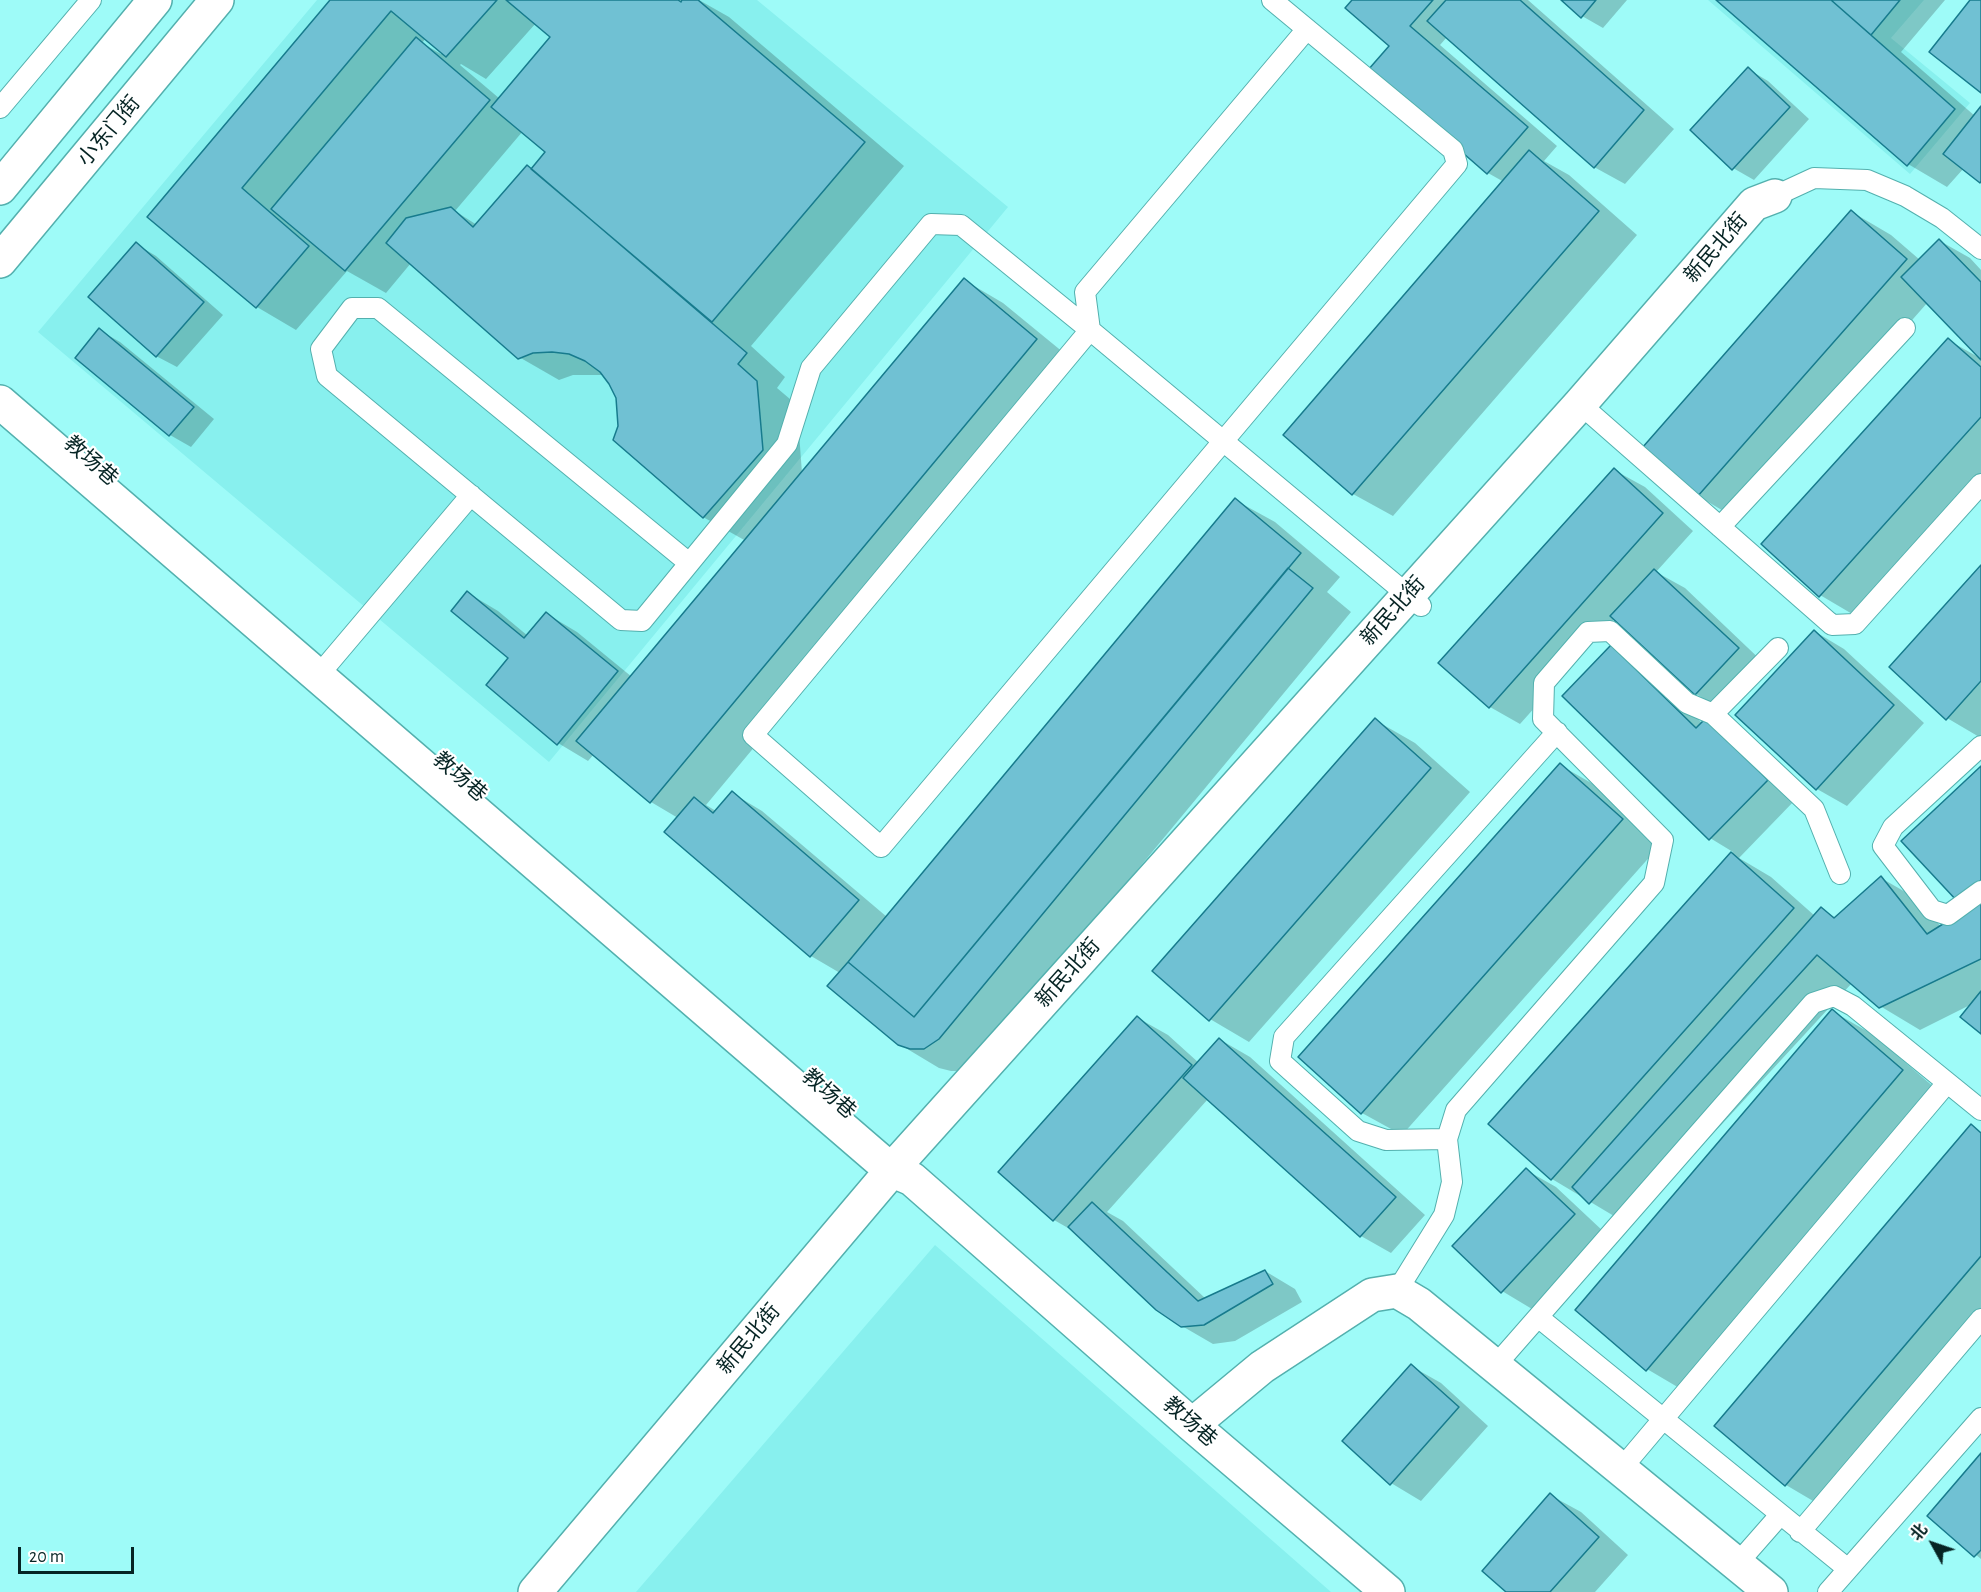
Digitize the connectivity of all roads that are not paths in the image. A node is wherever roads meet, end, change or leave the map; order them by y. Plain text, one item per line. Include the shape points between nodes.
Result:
1 (91, 0) edge
2 (155, 0) edge
3 (217, 0) edge
4 (1272, 0) edge
5 (1307, 29) junction
6 (0, 108) edge
7 (0, 188) edge
8 (1775, 196) joint
9 (1981, 248) edge
10 (0, 261) edge
11 (1905, 328) dead end
12 (1090, 330) junction
13 (0, 382) edge
14 (0, 402) edge
15 (1585, 409) junction
16 (1224, 441) junction
17 (1981, 484) edge
18 (471, 495) junction
19 (1720, 527) junction
20 (689, 563) junction
21 (1414, 600) junction
22 (1778, 648) dead end
23 (322, 670) junction
24 (1713, 714) junction
25 (1557, 732) junction
26 (1981, 746) edge
27 (1840, 874) dead end
28 (1981, 891) edge
29 (1947, 1083) junction
30 (1981, 1110) edge
31 (1447, 1139) junction
32 (902, 1168) junction
33 (1397, 1291) junction
34 (1538, 1317) junction
35 (1981, 1319) edge
36 (1496, 1366) junction
37 (1981, 1418) edge
38 (1663, 1420) junction
39 (1192, 1425) junction
40 (1621, 1469) junction
41 (1780, 1515) junction
42 (1800, 1532) junction
43 (1737, 1564) junction
44 (1848, 1569) junction
45 (535, 1592) edge
46 (560, 1592) edge
47 (1388, 1592) edge
48 (1772, 1592) edge
49 (1828, 1592) edge

1 - 6 lane
2 - 7 street
3 - 10 street, 小东门街
4 - 5 lane
5 - 12 lane via 1085,292
5 - 16 lane via 1453,150 1457,164
8 - 9 lane via 1814,178 1867,180 1942,218
8 - 15 street, 新民北街 via 1768,216
11 - 19 lane
12 - 16 lane
12 - 16 lane via 753,735 880,847
12 - 20 lane via 961,225 931,224 811,368 787,444
13 - 23 street, 教场巷
14 - 23 street, 教场巷
15 - 19 lane
15 - 21 street, 新民北街
16 - 21 lane
17 - 19 lane via 1855,624 1832,625
18 - 20 lane via 621,620 642,621
18 - 20 lane via 327,376 321,349 352,308 378,308
18 - 23 lane
21 - 32 street, 新民北街
22 - 24 lane
23 - 32 street, 教场巷
24 - 25 lane via 1688,703 1610,631 1588,632 1544,683 1543,719
24 - 27 lane via 1814,809
25 - 31 lane via 1663,840 1654,883 1456,1110
25 - 31 lane via 1284,1037 1280,1061 1358,1131 1386,1140
26 - 28 lane via 1893,827 1883,846 1932,910 1948,915
29 - 30 lane
29 - 34 lane via 1853,1006 1834,996 1813,1004
29 - 38 lane
31 - 33 lane via 1452,1182 1444,1215
32 - 39 street, 教场巷
32 - 45 street, 新民北街
32 - 46 street, 新民北街
33 - 36 street
33 - 39 street via 1372,1295 1271,1361
34 - 36 lane
34 - 38 lane
35 - 42 lane
36 - 40 street
37 - 44 lane
38 - 40 lane
38 - 41 lane
39 - 47 street, 教场巷
40 - 43 street
41 - 42 lane
41 - 43 lane
42 - 44 lane
43 - 48 street
44 - 49 lane

